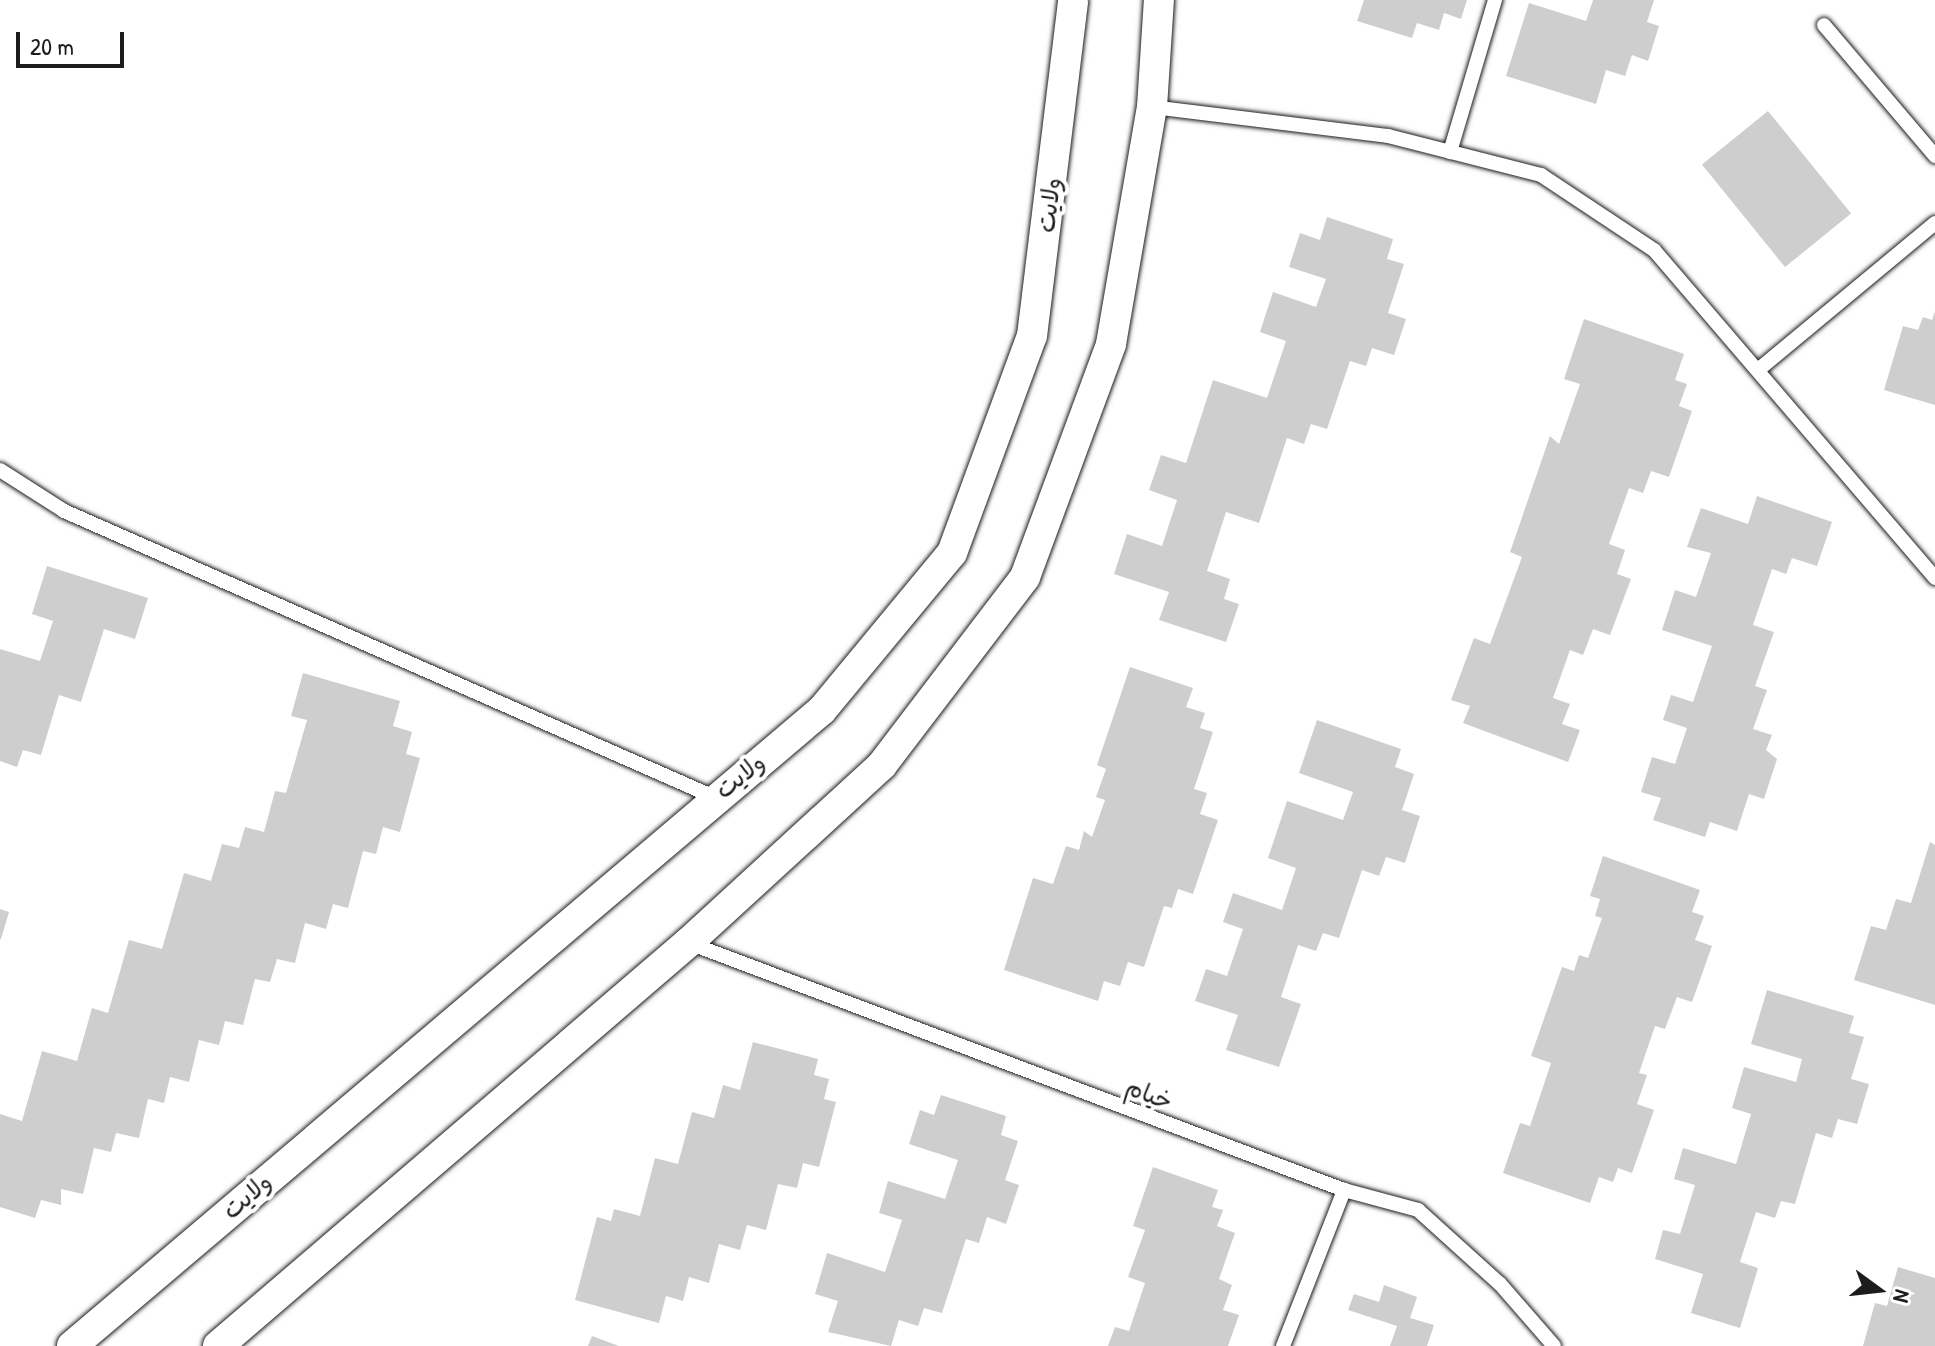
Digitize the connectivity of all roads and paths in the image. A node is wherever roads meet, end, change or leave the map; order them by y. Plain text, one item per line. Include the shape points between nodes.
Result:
1 (1073, 0) edge
2 (1159, 0) edge
3 (1495, 0) edge
4 (1824, 25) dead end
5 (1152, 107) junction
6 (1450, 152) junction
7 (1935, 156) edge
8 (1935, 223) edge
9 (1758, 370) junction
10 (0, 470) edge
11 (1935, 578) edge
12 (714, 797) junction
13 (689, 942) junction
14 (1344, 1190) junction
15 (224, 1344) edge
16 (72, 1346) edge
17 (1283, 1346) edge
18 (1554, 1346) edge

1 - 12 street, ولایت via 1032,336 952,553 822,710
2 - 5 street
3 - 6 lane
4 - 7 lane
5 - 6 lane via 1388,136
5 - 13 street via 1111,344 1025,577 882,765
6 - 9 lane via 1541,175 1654,250
8 - 9 lane
9 - 11 lane
10 - 12 lane via 64,511
12 - 16 street, ولایت
13 - 14 lane, خیام
13 - 15 street
14 - 17 lane
14 - 18 lane, خیام via 1418,1210 1500,1284

